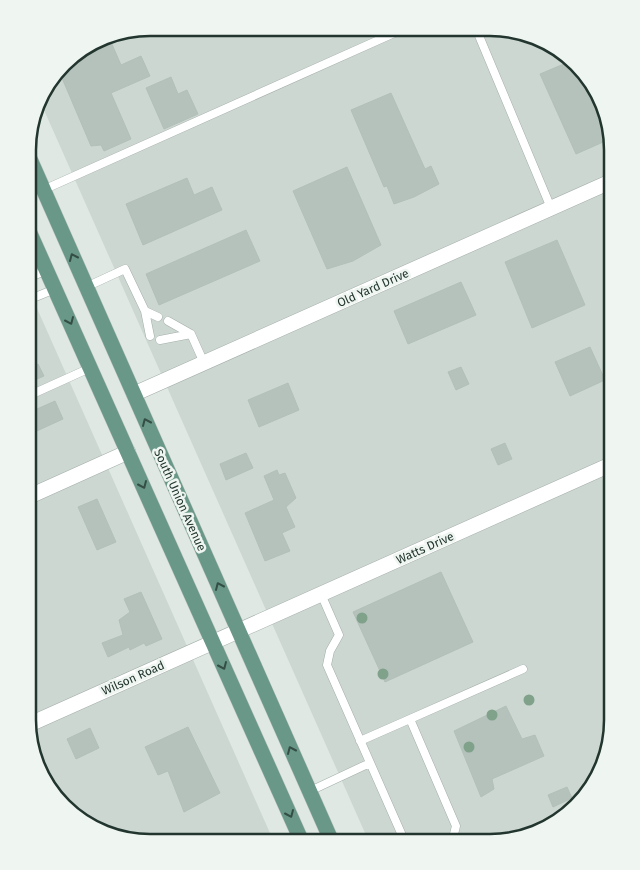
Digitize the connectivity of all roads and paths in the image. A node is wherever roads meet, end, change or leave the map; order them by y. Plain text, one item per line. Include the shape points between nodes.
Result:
1 (388, 36) edge
2 (479, 36) edge
3 (36, 175) edge
4 (604, 185) edge
5 (43, 190) junction
6 (551, 208) junction
7 (36, 246) edge
8 (47, 270) junction
9 (36, 275) edge
10 (86, 287) junction
11 (55, 289) junction
12 (36, 297) edge
13 (145, 311) junction
14 (158, 316) dead end
15 (168, 321) dead end
16 (190, 334) junction
17 (150, 336) dead end
18 (160, 340) dead end
19 (204, 363) junction
20 (90, 368) junction
21 (36, 392) edge
22 (134, 394) junction
23 (128, 452) junction
24 (604, 468) edge
25 (36, 493) edge
26 (322, 594) junction
27 (238, 631) junction
28 (213, 642) junction
29 (523, 669) dead end
30 (410, 719) junction
31 (36, 721) edge
32 (360, 741) junction
33 (370, 763) junction
34 (310, 791) junction
35 (298, 834) edge
36 (329, 834) edge
37 (401, 834) edge
38 (454, 834) edge

1 - 5 lane
2 - 6 lane
3 - 5 main road, South Union Avenue
4 - 6 street, Old Yard Drive
10 -> 5 main road, South Union Avenue
6 - 19 street, Old Yard Drive
7 - 8 main road
8 - 9 lane
8 - 11 main road
10 - 13 lane via 125,269
10 - 22 main road, South Union Avenue
11 - 12 lane
11 -> 20 main road
13 - 14 lane
13 - 17 lane
15 - 16 lane
16 - 18 lane
16 - 19 lane
19 - 22 street, Old Yard Drive
20 - 21 lane
20 - 23 main road
27 -> 22 main road, South Union Avenue
23 - 25 street
23 -> 28 main road
24 - 26 street, Watts Drive
26 - 27 street, Watts Drive
26 - 32 lane via 339,635 327,665
27 - 28 street, Wilson Road
34 -> 27 main road, South Union Avenue
28 - 31 street, Wilson Road
28 -> 35 main road
29 - 30 lane
30 - 32 lane
30 - 38 lane via 456,826
32 - 33 lane
33 - 34 lane
33 - 37 lane
34 - 36 main road, South Union Avenue

